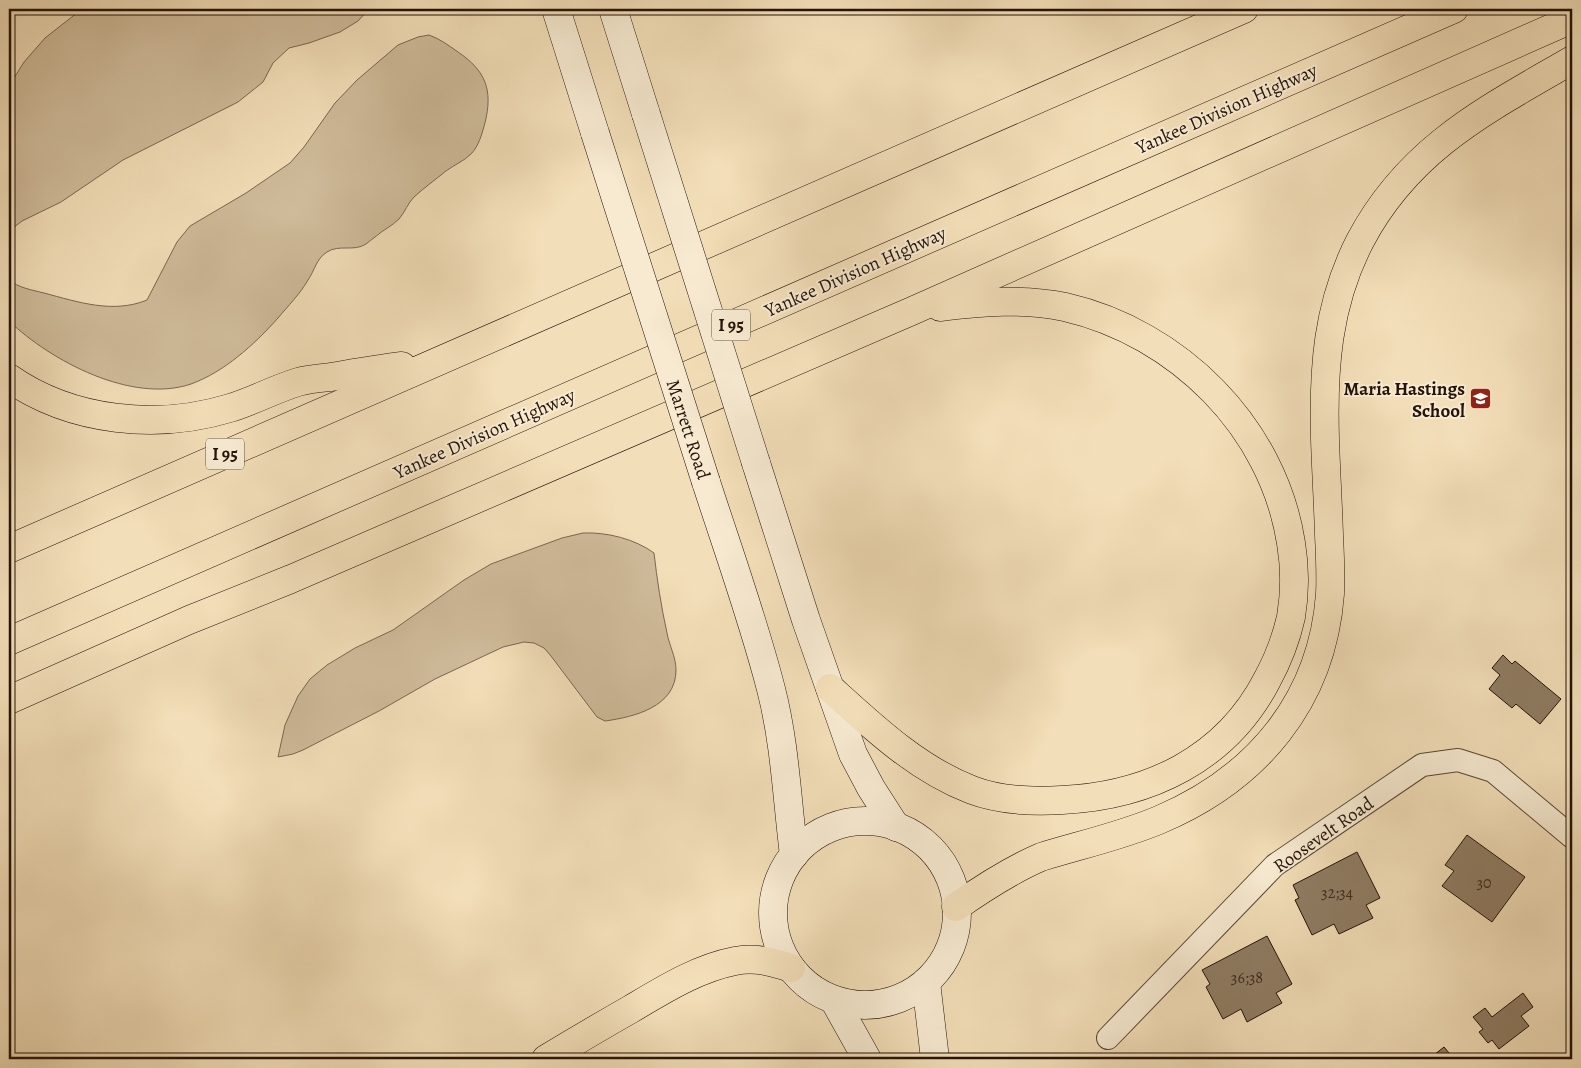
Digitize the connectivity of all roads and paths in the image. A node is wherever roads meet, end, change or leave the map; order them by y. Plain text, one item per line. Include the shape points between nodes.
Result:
1 (556, 9) edge
2 (613, 9) edge
3 (1244, 9) edge
4 (1454, 9) edge
5 (1572, 19) edge
6 (1572, 60) edge
7 (912, 311) junction
8 (441, 360) junction
9 (9, 378) edge
10 (9, 549) edge
11 (9, 641) edge
12 (830, 688) junction
13 (9, 700) edge
14 (896, 827) junction
15 (1572, 837) edge
16 (794, 855) junction
17 (956, 908) junction
18 (791, 968) junction
19 (926, 982) junction
20 (834, 1000) junction
21 (1108, 1038) dead end
22 (546, 1059) edge
23 (867, 1059) edge
24 (936, 1059) edge

1 - 16 main road, Marrett Road, bridge via 772,690
2 - 12 main road, bridge
3 - 8 highway, I 95
4 - 11 highway, Yankee Division Highway / I 95
5 - 7 highway
6 - 17 highway via 1484,111 1428,153 1391,194 1353,256 1328,337 1324,405 1330,574 1328,618 1317,661 1288,719 1265,749 1222,787 1199,801 1148,825 1026,864
7 - 12 highway via 989,302 1063,306 1110,322 1178,359 1232,412 1268,469 1288,526 1293,558 1292,614 1279,656 1262,691 1240,721 1214,747 1169,776 1129,790 1090,798 1017,800 973,791 937,774 894,745
7 - 13 highway
8 - 9 highway via 298,382 200,416 157,420 108,417 78,410 38,395
8 - 10 highway, I 95
12 - 14 main road via 854,754
14 - 16 main road via 879,822 844,824 811,839
14 - 17 main road via 926,845 938,859 954,890
15 - 21 street, Roosevelt Road via 1493,772 1458,760 1422,765 1275,866
16 - 18 main road via 778,882 773,917 776,936
17 - 19 main road via 956,924 946,956
18 - 20 main road via 803,982
18 - 22 highway via 771,961 754,960 710,968 679,982
19 - 20 main road via 905,996 882,1004 850,1004
19 - 24 main road
20 - 23 main road

